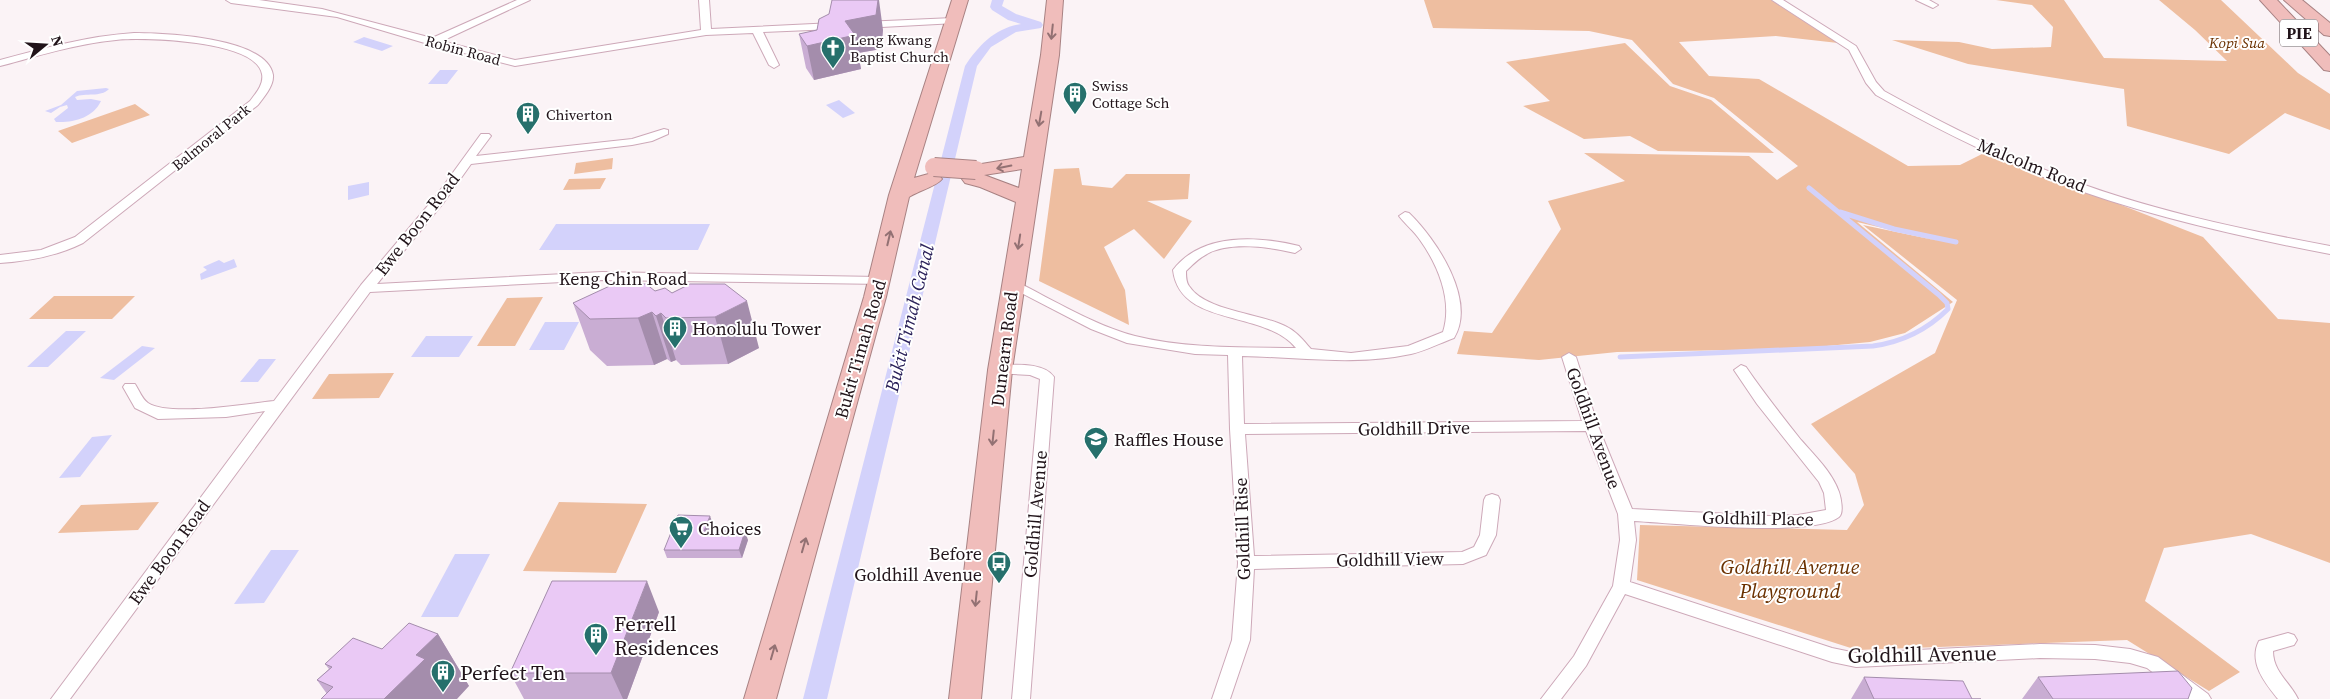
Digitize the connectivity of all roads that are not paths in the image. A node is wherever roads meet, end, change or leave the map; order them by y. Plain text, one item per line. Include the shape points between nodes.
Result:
1 (231, 0) edge
2 (525, 0) edge
3 (704, 0) edge
4 (960, 0) edge
5 (1055, 0) edge
6 (1777, 0) edge
7 (1921, 0) edge
8 (2268, 0) edge
9 (2292, 0) edge
10 (2306, 0) edge
11 (1933, 6) dead end
12 (953, 22) junction
13 (757, 30) junction
14 (2330, 30) edge
15 (706, 32) junction
16 (431, 42) junction
17 (0, 63) edge
18 (774, 65) dead end
19 (2330, 66) edge
20 (664, 132) dead end
21 (485, 136) dead end
22 (914, 147) junction
23 (1033, 161) junction
24 (466, 162) junction
25 (933, 173) junction
26 (974, 174) junction
27 (899, 195) junction
28 (1026, 199) junction
29 (1405, 216) dead end
30 (1295, 249) dead end
31 (2330, 250) edge
32 (0, 259) edge
33 (879, 281) junction
34 (1012, 285) junction
35 (366, 288) junction
36 (1307, 353) junction
37 (1235, 355) dead end
38 (1569, 357) dead end
39 (1000, 370) junction
40 (1741, 370) dead end
41 (130, 387) dead end
42 (277, 405) junction
43 (1591, 426) junction
44 (1236, 429) junction
45 (1492, 500) dead end
46 (1626, 514) junction
47 (1246, 563) junction
48 (1621, 586) junction
49 (2288, 640) dead end
50 (968, 698) edge
51 (60, 699) edge
52 (760, 699) edge
53 (1021, 699) edge
54 (1221, 699) edge
55 (1550, 699) edge
56 (2202, 699) edge
57 (2289, 699) edge

1 - 16 street, Robin Road via 287,5 351,18
2 - 16 street
3 - 15 street
4 - 12 highway, Bukit Timah Road
5 -> 23 highway, Dunearn Road
6 - 31 street, Malcolm Road via 1853,48 1871,83 1880,93 2006,157 2056,178 2141,206
7 - 11 street
8 - 19 highway, PIE
9 - 14 highway, PIE
10 - 14 highway
12 - 13 street, Robin Road
12 - 22 highway, Bukit Timah Road
13 - 15 street, Robin Road
13 - 18 street
15 - 16 street, Robin Road via 515,63
17 - 32 street, Balmoral Park via 75,44 133,36 216,43 246,52 268,71 263,92 254,103 79,240 44,254
20 - 24 street, Ewe Boon Road via 632,142
21 - 24 street, Ewe Boon Road
22 - 25 highway
22 - 27 highway, Bukit Timah Road
23 -> 26 highway
23 - 28 highway, Dunearn Road
24 - 35 street, Ewe Boon Road via 440,199
25 - 26 highway
25 - 27 highway
26 - 28 highway
33 -> 27 highway, Bukit Timah Road
28 -> 34 highway, Dunearn Road
29 - 36 street via 1433,246 1440,264 1454,314 1450,335 1410,350 1387,354 1351,357
30 - 36 street via 1268,242 1218,245 1202,251 1179,270 1182,287 1194,298 1280,328 1301,342
33 - 35 street, Keng Chin Road via 602,276
52 -> 33 highway, Bukit Timah Road
34 - 36 street via 1132,340 1195,350
34 - 39 highway, Dunearn Road
35 - 42 street, Ewe Boon Road
37 - 44 street, Goldhill Rise
38 - 43 street, Goldhill Avenue
39 -> 50 highway, Dunearn Road
39 - 53 street, Goldhill Avenue via 1029,370 1047,377
40 - 46 street, Goldhill Place via 1825,479 1832,493 1834,513 1830,518 1788,522
41 - 42 street via 140,405 158,414 226,412
42 - 51 street, Ewe Boon Road
43 - 44 street, Goldhill Drive
43 - 46 street, Goldhill Avenue
44 - 47 street, Goldhill Rise
45 - 47 street, Goldhill View via 1488,534 1480,551 1463,558
46 - 48 street, Goldhill Avenue via 1628,540
47 - 54 street, Goldhill Rise via 1241,640
48 - 55 street, Goldhill Avenue via 1580,661
48 - 56 street, Goldhill Avenue via 1856,660 2040,651 2130,656 2152,662
49 - 57 street via 2265,646 2262,654

